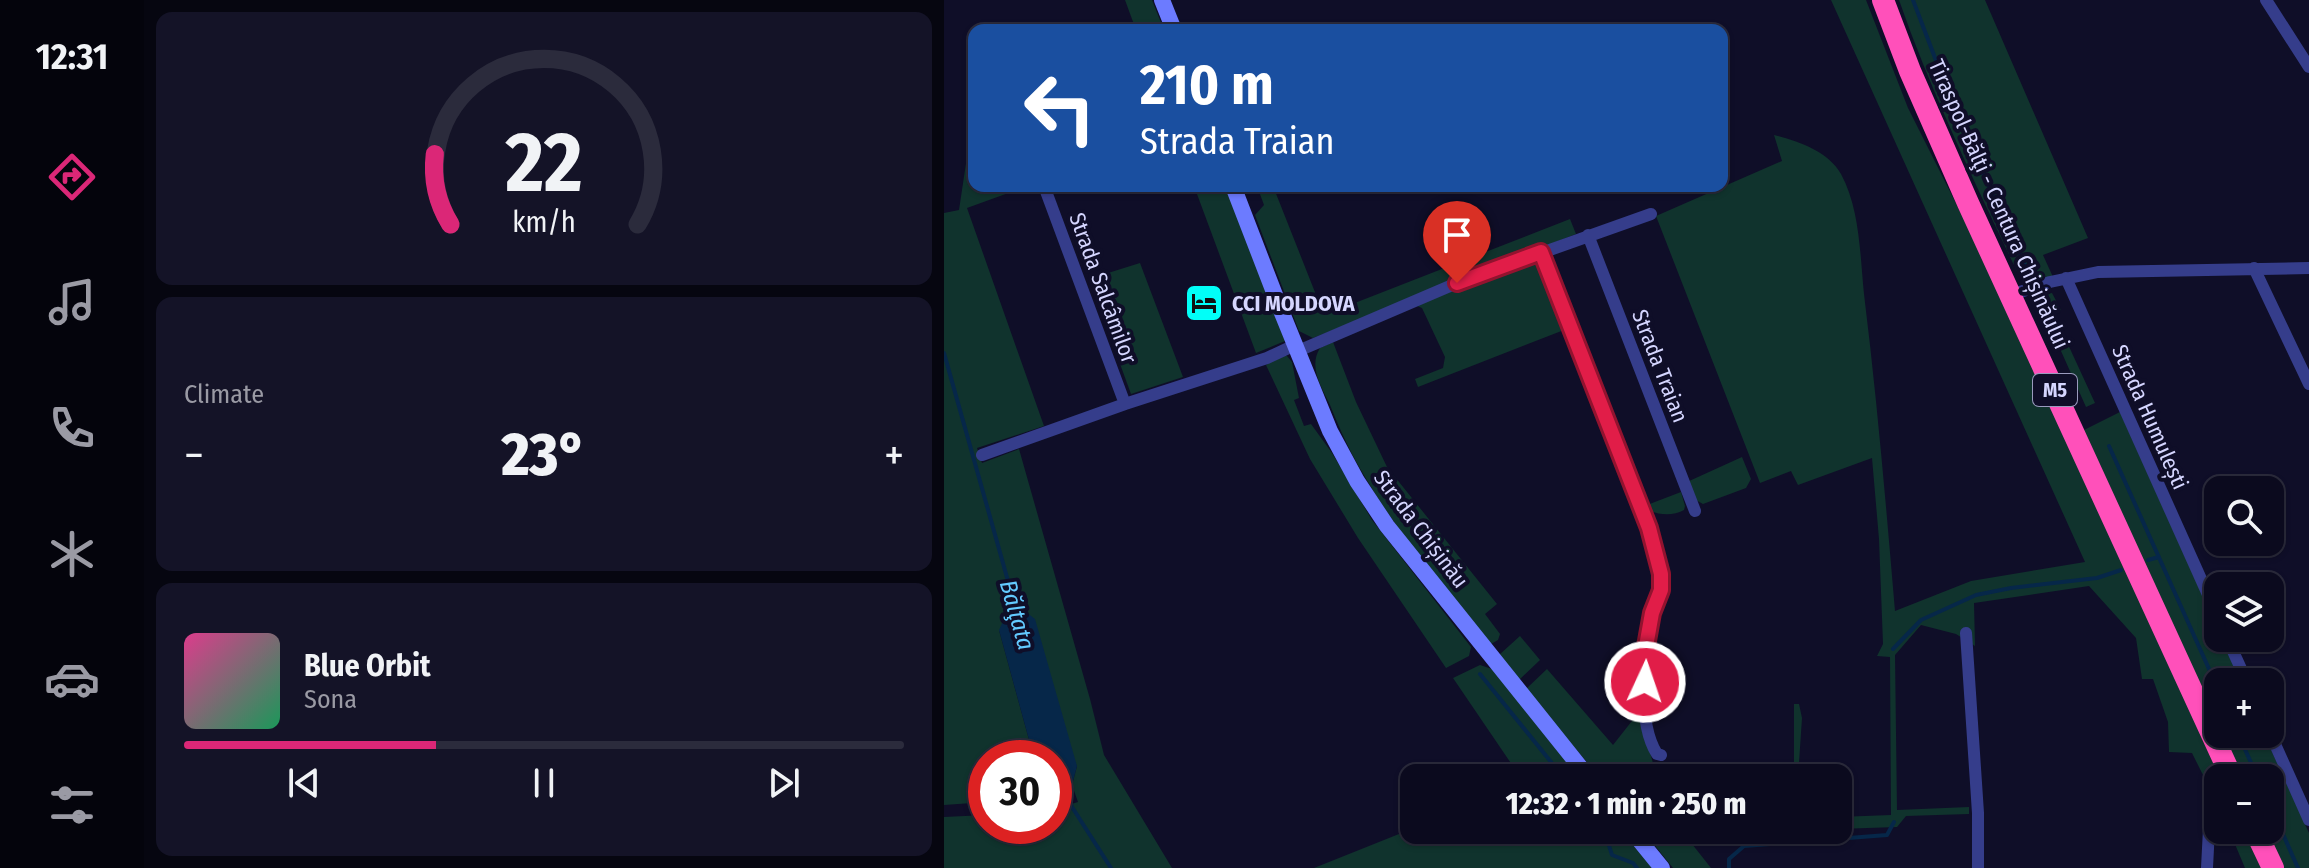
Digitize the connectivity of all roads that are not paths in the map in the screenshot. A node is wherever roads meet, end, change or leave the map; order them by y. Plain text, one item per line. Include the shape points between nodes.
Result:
1 (1162, 0) edge
2 (1883, 0) edge
3 (2266, 0) edge
4 (1172, 24) edge
5 (2309, 67) edge
6 (1046, 192) edge
7 (1235, 192) edge
8 (1651, 214) dead end
9 (1588, 235) junction
10 (1541, 252) junction
11 (2254, 268) junction
12 (2309, 268) edge
13 (2066, 278) junction
14 (2011, 295) junction
15 (1296, 348) junction
16 (2309, 384) edge
17 (1125, 404) junction
18 (982, 455) dead end
19 (1695, 511) dead end
20 (2204, 586) edge
21 (1966, 633) dead end
22 (2277, 748) edge
23 (1661, 755) dead end
24 (1578, 764) edge
25 (2226, 764) edge
26 (2309, 820) edge
27 (1642, 844) edge
28 (2208, 844) edge
29 (2262, 844) edge
30 (1662, 868) edge
31 (1978, 868) edge
32 (2207, 868) edge
33 (2273, 868) edge

1 - 4 street
2 - 14 highway, Tiraspol-Bălţi - Centura Chișinăului / M5
3 - 5 street
6 - 17 street, Strada Salcâmilor
7 - 15 street, Strada Chișinău
8 - 9 street
9 - 10 street
9 - 19 street, Strada Traian
10 - 15 street
10 - 23 street via 1649,528 1661,574 1645,652 1646,728 1650,744
11 - 12 street
11 - 13 street via 2134,270
11 - 16 street
13 - 14 street
13 - 20 street, Strada Humulești
14 - 25 highway, Tiraspol-Bălţi - Centura Chișinăului / M5
15 - 17 street
15 - 24 street, Strada Chișinău via 1330,431 1380,515
17 - 18 street
21 - 31 street
22 - 26 street
27 - 30 street
28 - 32 street
29 - 33 highway

